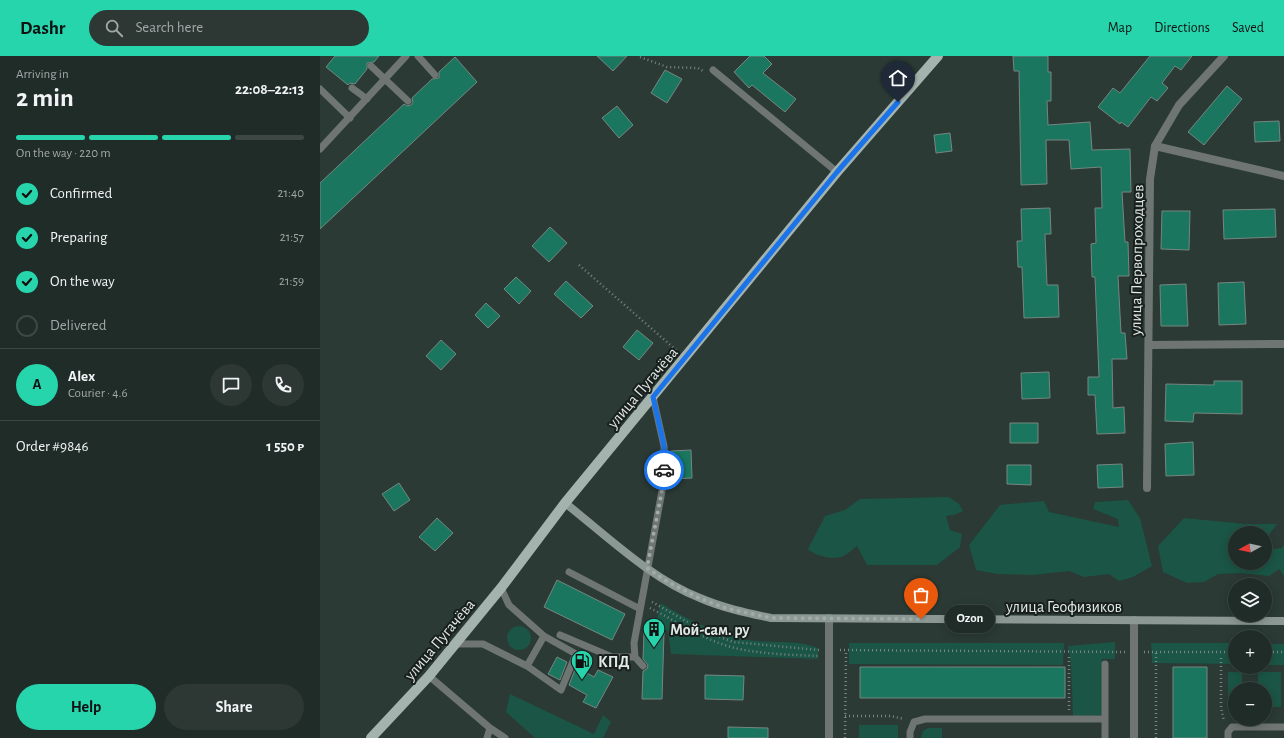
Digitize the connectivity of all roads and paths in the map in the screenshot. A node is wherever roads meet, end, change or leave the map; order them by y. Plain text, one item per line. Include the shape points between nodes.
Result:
1 (418, 56) edge
2 (938, 56) edge
3 (1224, 56) edge
4 (404, 57) edge
5 (640, 57) dead end
6 (370, 66) dead end
7 (713, 70) dead end
8 (705, 72) dead end
9 (435, 75) dead end
10 (385, 79) junction
11 (352, 88) dead end
12 (320, 89) edge
13 (367, 99) junction
14 (408, 101) dead end
15 (350, 118) junction
16 (1156, 146) junction
17 (320, 149) edge
18 (837, 172) junction
19 (1284, 176) edge
20 (579, 265) dead end
21 (1284, 344) edge
22 (1149, 345) junction
23 (685, 358) junction
24 (653, 397) junction
25 (1147, 488) dead end
26 (566, 503) junction
27 (647, 568) junction
28 (569, 572) dead end
29 (501, 588) junction
30 (641, 603) junction
31 (829, 618) junction
32 (1134, 620) junction
33 (1284, 621) edge
34 (560, 635) dead end
35 (544, 636) junction
36 (456, 644) junction
37 (846, 650) junction
38 (1134, 652) junction
39 (1156, 652) junction
40 (1228, 652) edge
41 (1272, 652) edge
42 (1284, 652) edge
43 (829, 653) junction
44 (635, 657) junction
45 (1069, 657) dead end
46 (1221, 658) dead end
47 (1105, 664) dead end
48 (527, 666) junction
49 (643, 666) dead end
50 (429, 676) junction
51 (845, 716) junction
52 (1069, 719) junction
53 (1105, 719) junction
54 (914, 722) junction
55 (1284, 726) edge
56 (490, 728) junction
57 (1230, 730) junction
58 (371, 738) edge
59 (487, 738) edge
60 (505, 738) edge
61 (829, 738) edge
62 (845, 738) edge
63 (910, 738) edge
64 (1105, 738) edge
65 (1134, 738) edge
66 (1156, 738) edge
67 (1228, 738) edge

1 - 9 lane
2 - 18 main road, улица Пугачёва
3 - 16 street, улица Первопроходцев via 1179,104
4 - 10 lane
5 - 8 path via 667,67 698,68
6 - 10 lane
7 - 18 lane
10 - 13 lane
10 - 14 lane
11 - 13 lane
12 - 15 lane
13 - 15 lane
15 - 17 lane
16 - 19 street
16 - 22 street, улица Первопроходцев via 1150,179
18 - 23 main road, улица Пугачёва
20 - 23 path
21 - 22 street
22 - 25 street, улица Первопроходцев
23 - 24 main road, улица Пугачёва
24 - 26 main road, улица Пугачёва
24 - 27 lane via 664,446 664,480
26 - 27 street, улица Геофизиков
26 - 29 main road, улица Пугачёва
27 - 30 lane
27 - 31 street, улица Геофизиков via 681,590 725,608 771,618
28 - 30 lane
29 - 35 lane via 509,605
29 - 36 main road, улица Пугачёва
30 - 43 path via 733,642
30 - 43 path via 731,647 788,655
30 - 44 lane via 634,643
31 - 32 street, улица Геофизиков
31 - 43 street
32 - 33 street, улица Геофизиков
32 - 38 street
34 - 44 lane via 612,657
35 - 48 lane
35 - 48 lane via 576,654 561,690
36 - 48 lane via 483,644
36 - 50 main road, улица Пугачёва
37 - 38 path
37 - 43 path
37 - 51 path
38 - 39 path
38 - 65 street
39 - 40 path
39 - 66 path
41 - 42 path
43 - 61 street
44 - 49 lane
45 - 52 path
46 - 57 path via 1221,714
47 - 53 lane
50 - 56 lane
50 - 58 main road, улица Пугачёва
51 - 54 path via 896,717
51 - 62 path
52 - 53 lane
52 - 54 lane via 925,719
53 - 64 lane
54 - 63 lane
55 - 57 lane via 1236,727
56 - 59 lane
56 - 60 lane
57 - 67 lane

